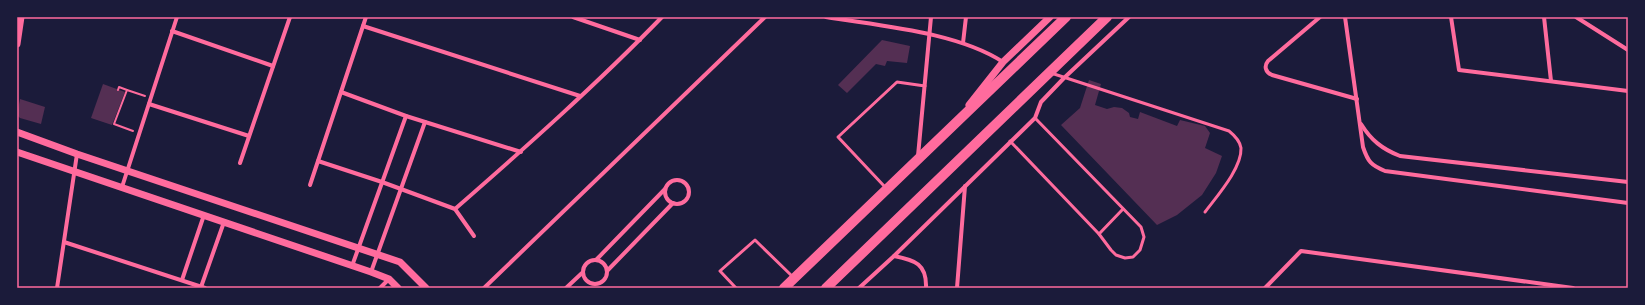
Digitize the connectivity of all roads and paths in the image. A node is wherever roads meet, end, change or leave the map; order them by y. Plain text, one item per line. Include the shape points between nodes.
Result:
1 (21, 17) edge
2 (177, 17) edge
3 (290, 17) edge
4 (366, 17) edge
5 (573, 17) edge
6 (662, 17) edge
7 (765, 17) edge
8 (826, 17) edge
9 (930, 17) edge
10 (966, 17) edge
11 (1050, 17) edge
12 (1066, 17) edge
13 (1107, 17) edge
14 (1128, 17) edge
15 (1320, 17) edge
16 (1346, 17) edge
17 (1451, 17) edge
18 (1544, 17) edge
19 (1576, 17) edge
20 (364, 26) junction
21 (172, 32) junction
22 (929, 34) junction
23 (640, 40) junction
24 (963, 43) junction
25 (17, 44) edge
26 (1628, 50) edge
27 (1003, 62) junction
28 (273, 66) junction
29 (1049, 73) junction
30 (1064, 78) junction
31 (1551, 81) junction
32 (925, 86) junction
33 (118, 90) dead end
34 (127, 90) junction
35 (1628, 91) edge
36 (341, 92) junction
37 (580, 96) junction
38 (151, 98) junction
39 (1357, 99) junction
40 (149, 104) junction
41 (406, 116) junction
42 (1035, 118) junction
43 (425, 122) junction
44 (956, 122) junction
45 (1359, 122) junction
46 (17, 132) edge
47 (139, 133) junction
48 (249, 136) junction
49 (1010, 141) junction
50 (17, 152) edge
51 (521, 152) junction
52 (77, 154) junction
53 (918, 160) junction
54 (318, 162) junction
55 (240, 163) dead end
56 (73, 171) junction
57 (127, 171) junction
58 (382, 182) junction
59 (1628, 182) edge
60 (310, 185) dead end
61 (964, 185) junction
62 (122, 187) junction
63 (401, 188) junction
64 (665, 189) junction
65 (887, 189) junction
66 (673, 203) junction
67 (1628, 203) edge
68 (455, 209) junction
69 (1123, 209) junction
70 (1205, 212) dead end
71 (204, 216) junction
72 (224, 222) junction
73 (1099, 234) junction
74 (474, 236) dead end
75 (64, 242) junction
76 (359, 248) junction
77 (377, 254) junction
78 (894, 256) junction
79 (596, 260) junction
80 (352, 266) junction
81 (607, 271) junction
82 (371, 272) junction
83 (582, 273) junction
84 (389, 279) junction
85 (794, 279) junction
86 (182, 280) junction
87 (592, 284) junction
88 (203, 287) edge
89 (57, 288) edge
90 (380, 288) edge
91 (398, 288) edge
92 (426, 288) edge
93 (484, 288) edge
94 (566, 288) edge
95 (588, 288) edge
96 (736, 288) edge
97 (784, 288) edge
98 (826, 288) edge
99 (859, 288) edge
100 (926, 288) edge
101 (957, 288) edge
102 (1265, 288) edge
103 (1573, 288) edge

1 - 25 street
2 - 21 street
3 - 28 street
4 - 20 street
5 - 23 street
6 - 23 street
7 - 93 street
8 - 22 street
9 - 22 street
10 - 24 street
11 - 27 street
12 - 44 main road
13 - 29 main road
14 - 30 street
15 - 39 street via 1268,61 1265,69 1272,75
16 - 39 street
17 - 31 street via 1459,70
18 - 31 street
19 - 26 street
20 - 36 street
20 - 37 street
21 - 28 street
21 - 38 street
22 - 24 street
22 - 32 street
23 - 37 street
24 - 27 street via 990,53
27 - 44 street
28 - 48 street
29 - 30 lane
29 - 98 main road
30 - 42 street via 1041,102
30 - 70 lane via 1229,131 1236,137 1241,147 1239,164
31 - 35 street
32 - 53 street
32 - 65 lane via 897,82 838,136
33 - 34 path via 119,87
34 - 38 path
34 - 47 path via 114,124
36 - 41 street
36 - 54 street
37 - 51 street
38 - 40 street
39 - 45 street
40 - 47 street
40 - 48 street
41 - 43 street
41 - 58 street
42 - 49 street
42 - 69 lane
43 - 51 street
43 - 63 street
44 - 53 main road
45 - 59 street via 1381,147 1400,156
45 - 67 street via 1367,160 1385,171
46 - 52 street
47 - 57 street
48 - 55 street
49 - 61 street
49 - 73 lane
50 - 56 street
51 - 68 street
52 - 56 street
52 - 57 street
53 - 65 main road
54 - 58 street
54 - 60 street
56 - 62 street
56 - 75 street
57 - 62 street
57 - 76 street
58 - 63 street
58 - 76 street
61 - 78 street
61 - 101 street
62 - 71 street
63 - 68 street
63 - 77 street
64 - 66 street via 668,200
64 - 66 street via 672,180 678,179 688,185 688,197 679,204
64 - 79 street
65 - 85 main road
66 - 81 street
68 - 74 street
69 - 73 lane
69 - 73 lane via 1141,226 1144,236 1140,250 1133,257 1116,255
71 - 72 street
71 - 86 street
72 - 80 street
72 - 88 street
75 - 86 street
75 - 89 street
76 - 77 street
76 - 80 street
77 - 82 street
77 - 92 street via 400,262
78 - 99 street
78 - 100 street via 920,264 926,277
79 - 81 street via 605,266
79 - 83 street via 586,263
80 - 82 street
81 - 87 street via 603,281
82 - 84 street
83 - 87 street
83 - 94 street
84 - 90 street
84 - 91 street
85 - 96 lane via 755,240 720,271
85 - 97 main road
86 - 88 street
87 - 95 street
102 - 103 street via 1301,251

